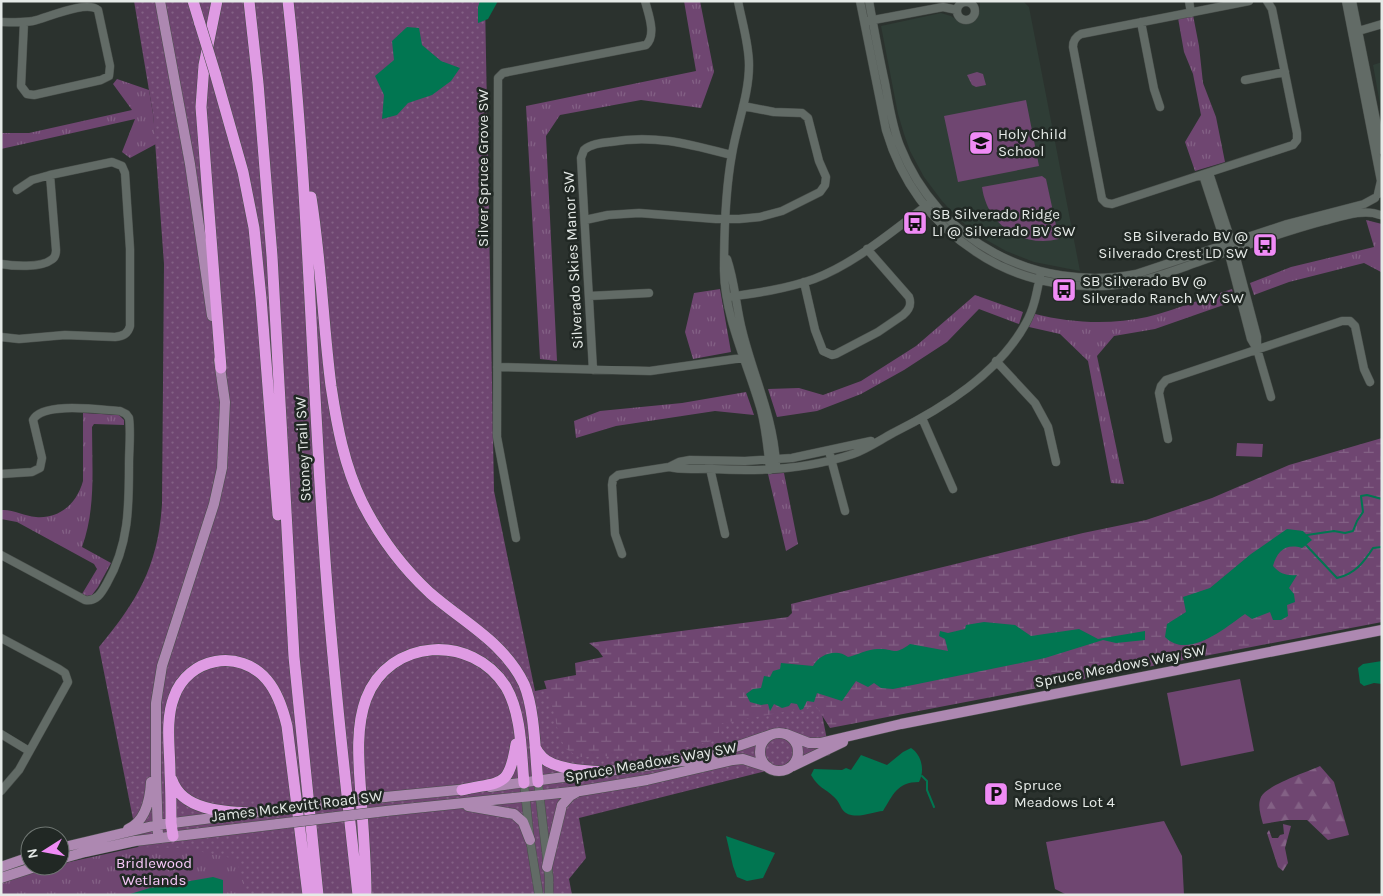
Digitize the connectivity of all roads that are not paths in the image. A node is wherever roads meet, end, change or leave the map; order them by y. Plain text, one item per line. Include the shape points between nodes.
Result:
1 (160, 1) edge
2 (193, 1) edge
3 (218, 1) edge
4 (249, 1) edge
5 (288, 1) edge
6 (645, 1) edge
7 (738, 1) edge
8 (860, 1) edge
9 (869, 1) edge
10 (1189, 1) edge
11 (1249, 1) edge
12 (1267, 1) edge
13 (1346, 1) edge
14 (1352, 1) edge
15 (957, 10) dead end
16 (1191, 13) junction
17 (872, 20) junction
18 (1, 22) edge
19 (24, 22) junction
20 (864, 22) junction
21 (1141, 22) junction
22 (1382, 24) edge
23 (1355, 32) junction
24 (1285, 72) junction
25 (1245, 80) dead end
26 (743, 106) junction
27 (1160, 107) dead end
28 (301, 134) junction
29 (1382, 150) edge
30 (732, 155) junction
31 (1206, 174) junction
32 (50, 175) junction
33 (17, 190) dead end
34 (1378, 195) edge
35 (932, 201) junction
36 (925, 207) junction
37 (1381, 216) edge
38 (585, 220) junction
39 (725, 220) junction
40 (1230, 247) junction
41 (867, 249) junction
42 (1, 264) edge
43 (1040, 276) junction
44 (804, 282) junction
45 (649, 293) dead end
46 (589, 296) junction
47 (731, 297) junction
48 (1, 337) edge
49 (1257, 349) junction
50 (746, 357) junction
51 (996, 361) junction
52 (497, 367) junction
53 (221, 368) junction
54 (593, 370) junction
55 (1370, 382) dead end
56 (1271, 397) dead end
57 (922, 418) junction
58 (1168, 438) dead end
59 (880, 440) junction
60 (829, 451) junction
61 (708, 460) junction
62 (772, 460) junction
63 (832, 460) junction
64 (1056, 462) dead end
65 (669, 468) junction
66 (711, 469) junction
67 (773, 469) junction
68 (1, 474) edge
69 (953, 489) dead end
70 (845, 511) dead end
71 (725, 534) dead end
72 (516, 538) dead end
73 (622, 554) dead end
74 (1, 556) edge
75 (1382, 630) edge
76 (1, 638) edge
77 (294, 658) junction
78 (155, 721) junction
79 (518, 725) junction
80 (864, 732) junction
81 (1, 734) edge
82 (773, 734) junction
83 (786, 734) junction
84 (535, 747) junction
85 (30, 751) junction
86 (768, 767) junction
87 (788, 768) junction
88 (607, 772) junction
89 (170, 775) junction
90 (538, 782) junction
91 (524, 783) junction
92 (462, 790) junction
93 (580, 791) junction
94 (1, 792) edge
95 (539, 794) junction
96 (525, 796) junction
97 (450, 805) junction
98 (250, 813) junction
99 (171, 823) junction
100 (157, 825) junction
101 (120, 833) junction
102 (173, 836) junction
103 (158, 837) junction
104 (530, 840) junction
105 (70, 846) edge
106 (70, 856) edge
107 (20, 860) edge
108 (1, 867) edge
109 (547, 867) junction
110 (20, 872) edge
111 (1, 878) edge
112 (308, 895) edge
113 (318, 895) edge
114 (358, 895) edge
115 (366, 895) edge
116 (539, 895) edge
117 (549, 895) edge

1 - 53 main road via 190,164
2 - 77 highway, bridge via 244,172 254,228 279,529
3 - 53 highway via 204,65 201,107
4 - 77 highway, Stoney Trail SW via 272,256
5 - 28 highway, Stoney Trail SW
6 - 52 street, Silver Spruce Grove SW via 652,35 646,44 503,73 498,78
7 - 26 street via 749,66
8 - 20 street
9 - 17 street
10 - 16 street
11 - 16 street
12 - 24 street via 1272,9
13 - 23 street
14 - 23 street
15 - 17 street via 943,7
16 - 21 street
17 - 20 street
17 - 35 street via 896,135 912,172
18 - 19 street
19 - 19 street via 85,2 94,5 98,10 110,66 108,76 27,94 21,86
20 - 36 street via 888,139 906,180
21 - 27 street
21 - 31 street via 1081,34 1073,43 1102,199 1112,204
22 - 23 street
23 - 29 street
23 - 34 street via 1381,181
24 - 25 street
24 - 31 street via 1297,133 1295,143
26 - 30 street
26 - 39 street via 805,114 826,177 825,185 820,192 782,211
28 - 84 highway via 316,232 327,357 342,450 353,483 368,515 403,565 431,594 493,642 506,656 524,686
28 - 114 highway, Stoney Trail SW via 324,544
30 - 38 street, Silverado Skies Manor SW via 654,138 587,147 581,158
30 - 39 street
31 - 40 street
32 - 33 street via 32,180
32 - 42 street via 56,240 53,260 20,266
32 - 48 street via 112,162 124,168 130,249 129,329 123,336 115,337
34 - 37 street via 1375,207
34 - 40 street via 1364,204 1287,224
35 - 36 street
35 - 43 street via 974,240
36 - 41 street
36 - 43 street via 950,233 979,255 1016,273
37 - 40 street via 1366,212
38 - 39 street via 639,213
38 - 46 street, Silverado Skies Manor SW
39 - 47 street via 724,272
40 - 43 street via 1124,276
40 - 49 street via 1257,337
41 - 44 street via 832,271
41 - 44 street via 909,297 910,304 903,315 863,341 836,354 824,351 815,330
43 - 51 street via 1026,322 1016,340
44 - 47 street
45 - 46 street
46 - 54 street, Silverado Skies Manor SW
47 - 50 street
49 - 55 street via 1347,320 1355,326
49 - 56 street
49 - 58 street via 1163,383 1160,393
50 - 54 street via 650,371
50 - 62 street via 769,416
51 - 57 street via 965,389
51 - 64 street via 1035,403 1048,426
52 - 54 street
52 - 72 street, Silver Spruce Grove SW via 497,437
53 - 78 main road via 225,402 222,468 212,512 162,666
57 - 59 street
57 - 69 street
59 - 60 street
59 - 63 street via 854,454
60 - 62 street
60 - 63 street
61 - 62 street
61 - 65 street via 679,462
61 - 66 street
62 - 67 street
63 - 67 street
63 - 70 street
65 - 66 street
65 - 73 street via 622,474 614,479 614,530
66 - 67 street
66 - 71 street
68 - 74 street via 37,471 42,465 33,425 34,416 40,412 70,408 120,411 129,418 127,527 116,566 98,597 85,600
75 - 80 main road, Spruce Meadows Way SW
76 - 85 street via 59,669 68,679
77 - 113 highway, Stoney Trail SW
78 - 100 main road
78 - 101 main road via 151,786 146,808 136,825
79 - 91 highway
79 - 92 highway via 513,758 505,779 497,784
79 - 115 highway via 512,700 500,679 481,662 460,652 420,651 401,658 384,670 366,699 360,735
80 - 83 main road, Spruce Meadows Way SW via 809,743
80 - 87 main road, Spruce Meadows Way SW
81 - 85 street
82 - 83 main road
82 - 86 main road via 761,748
82 - 88 main road, Spruce Meadows Way SW via 712,755
83 - 87 main road via 798,748 796,760
84 - 88 highway via 541,757 554,764
84 - 90 highway
85 - 94 street
86 - 87 main road via 776,770
86 - 93 main road, Spruce Meadows Way SW via 743,759 733,760 647,780
88 - 90 main road, Spruce Meadows Way SW
89 - 98 highway via 180,794 198,805 227,812
89 - 99 highway
89 - 112 highway via 171,708 179,686 187,676 204,664 227,660 244,663 268,681 280,702 287,726
90 - 91 main road, James McKevitt Road SW
90 - 95 street
91 - 92 main road, James McKevitt Road SW
91 - 96 street
92 - 98 main road, James McKevitt Road SW, bridge
93 - 95 main road, Spruce Meadows Way SW
93 - 109 main road via 562,805
95 - 96 main road, James McKevitt Road SW
95 - 109 street
96 - 97 main road, James McKevitt Road SW
96 - 104 street
97 - 102 main road, James McKevitt Road SW, bridge
97 - 104 main road via 514,814 523,822
98 - 99 main road, James McKevitt Road SW
99 - 100 main road, James McKevitt Road SW
99 - 102 highway
100 - 101 main road, James McKevitt Road SW
100 - 103 main road
101 - 105 main road, James McKevitt Road SW
102 - 103 main road, James McKevitt Road SW
103 - 106 main road, James McKevitt Road SW
104 - 116 street
107 - 108 main road
109 - 117 street
110 - 111 main road

